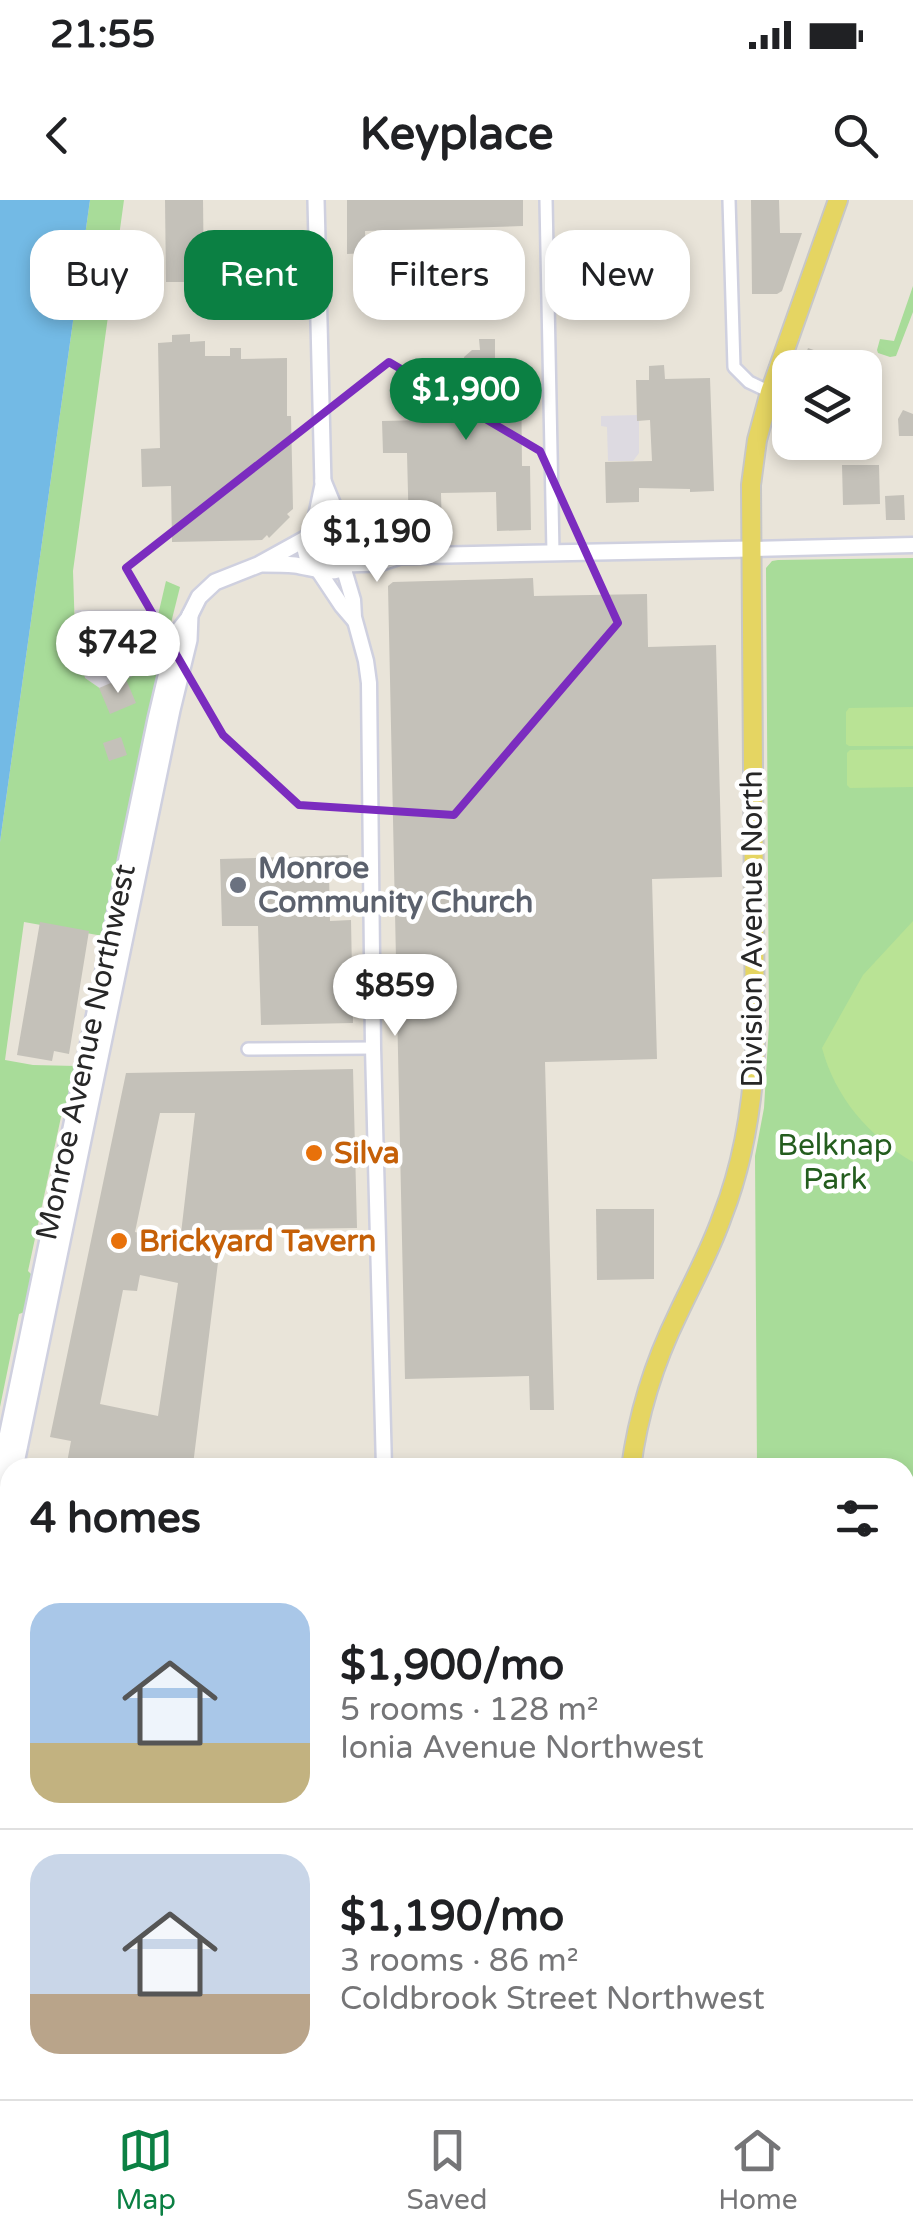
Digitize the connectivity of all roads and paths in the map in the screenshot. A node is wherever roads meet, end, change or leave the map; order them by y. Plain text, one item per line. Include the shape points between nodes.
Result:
1 (316, 200) edge
2 (546, 200) edge
3 (729, 200) edge
4 (838, 200) edge
5 (770, 392) junction
6 (323, 482) junction
7 (312, 535) junction
8 (344, 536) junction
9 (913, 545) edge
10 (750, 549) junction
11 (553, 553) junction
12 (400, 556) junction
13 (258, 564) junction
14 (344, 564) junction
15 (318, 570) junction
16 (355, 620) junction
17 (373, 1048) junction
18 (248, 1049) dead end
19 (24, 1387) junction
20 (3, 1458) edge
21 (16, 1458) edge
22 (384, 1458) edge
23 (633, 1458) edge

1 - 6 main road
2 - 11 street
3 - 5 street via 734,367
4 - 5 main road, Division Avenue North
5 - 10 main road, Division Avenue North via 750,484
6 - 7 main road
6 - 8 main road
7 - 8 main road via 329,528
7 - 13 main road, Monroe Avenue Northwest
7 - 15 main road via 306,554
8 - 12 main road
8 - 14 main road via 350,548
9 - 10 street
10 - 11 main road
10 - 23 main road, Division Avenue North via 751,1104 724,1213 657,1363
11 - 12 main road
12 - 14 main road, Monroe Avenue Northwest
13 - 15 main road, Monroe Avenue Northwest
13 - 19 main road, Monroe Avenue Northwest via 212,584 176,634
14 - 15 main road, Monroe Avenue Northwest
14 - 16 street
15 - 16 street
16 - 17 street via 369,683
17 - 18 street
17 - 22 street
19 - 20 main road, Monroe Avenue Northwest
19 - 21 main road, Monroe Avenue Northwest

